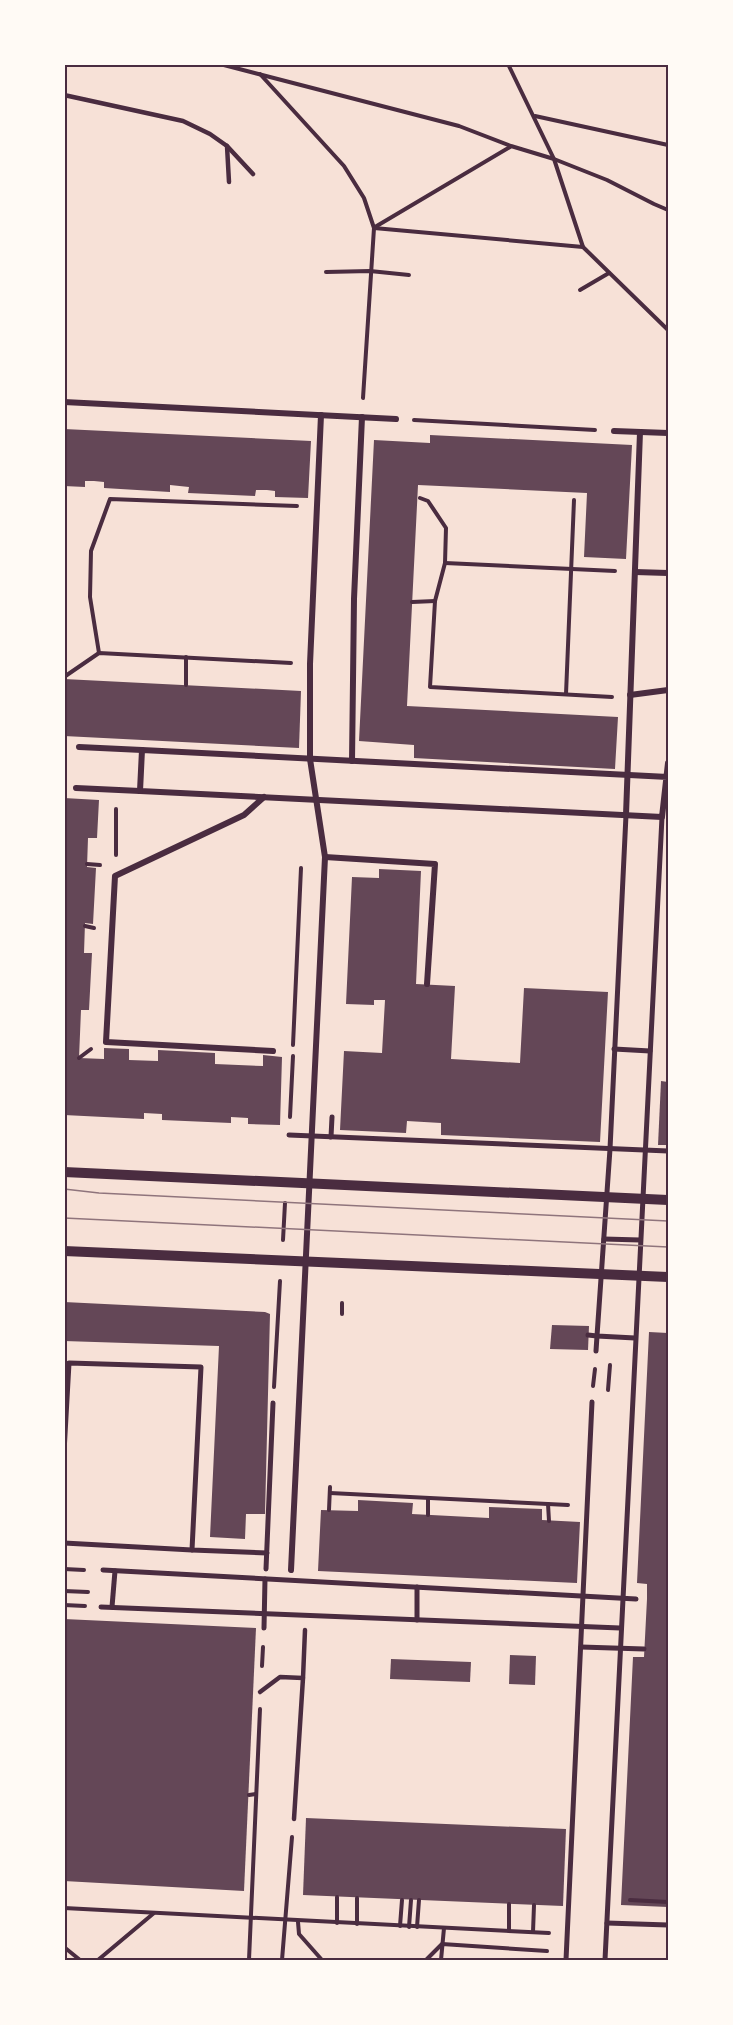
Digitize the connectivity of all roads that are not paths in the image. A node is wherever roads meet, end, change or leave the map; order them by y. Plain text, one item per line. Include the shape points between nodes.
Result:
1 (64, 95) edge
2 (227, 146) junction
3 (253, 174) dead end
4 (229, 182) dead end
5 (64, 402) edge
6 (321, 415) junction
7 (362, 417) junction
8 (396, 419) road end
9 (614, 431) road end
10 (640, 432) junction
11 (669, 433) edge
12 (635, 572) junction
13 (669, 573) edge
14 (669, 690) edge
15 (630, 695) junction
16 (79, 747) dead end
17 (142, 750) junction
18 (310, 759) junction
19 (352, 761) junction
20 (669, 763) edge
21 (627, 775) junction
22 (668, 777) edge
23 (76, 788) dead end
24 (140, 791) junction
25 (264, 797) junction
26 (315, 800) junction
27 (626, 815) junction
28 (662, 817) junction
29 (325, 857) junction
30 (427, 984) dead end
31 (614, 1049) junction
32 (273, 1051) dead end
33 (650, 1051) junction
34 (332, 1117) dead end
35 (289, 1136) dead end
36 (331, 1137) junction
37 (610, 1149) junction
38 (645, 1150) junction
39 (669, 1151) edge
40 (64, 1172) edge
41 (309, 1183) junction
42 (669, 1200) edge
43 (604, 1239) junction
44 (640, 1240) junction
45 (64, 1251) edge
46 (306, 1261) junction
47 (669, 1277) edge
48 (588, 1335) dead end
49 (597, 1336) junction
50 (635, 1338) junction
51 (596, 1351) dead end
52 (592, 1402) dead end
53 (273, 1403) road end
54 (64, 1452) edge
55 (64, 1543) edge
56 (192, 1550) junction
57 (267, 1553) junction
58 (266, 1569) dead end
59 (103, 1570) dead end
60 (291, 1570) dead end
61 (115, 1571) junction
62 (265, 1579) junction
63 (417, 1587) junction
64 (584, 1595) junction
65 (622, 1597) junction
66 (636, 1599) dead end
67 (101, 1607) dead end
68 (112, 1607) junction
69 (264, 1614) junction
70 (417, 1620) junction
71 (583, 1626) junction
72 (264, 1628) road end
73 (620, 1628) junction
74 (305, 1630) dead end
75 (581, 1647) junction
76 (620, 1648) junction
77 (644, 1649) dead end
78 (303, 1678) junction
79 (261, 1690) road end
80 (294, 1818) road end
81 (607, 1923) junction
82 (669, 1925) edge
83 (566, 1960) edge
84 (605, 1960) edge

1 - 2 lane via 183,122
2 - 3 lane
2 - 4 lane
5 - 6 street
6 - 7 street
6 - 18 street via 310,664
7 - 8 street
7 - 19 street
9 - 10 street
10 - 11 street
10 - 12 street
12 - 13 street
12 - 15 street
14 - 15 street
15 - 21 street
16 - 17 street
17 - 18 street
17 - 24 street
18 - 19 street
18 - 26 street
19 - 21 street
20 - 22 street
21 - 22 street
21 - 27 street
22 - 28 street
23 - 24 street
24 - 25 street
25 - 26 street
25 - 32 street via 244,815 116,876 106,1041
26 - 27 street
26 - 29 street
27 - 28 street
27 - 31 street
28 - 33 street
29 - 30 street via 435,864
29 - 41 street
31 - 33 street
31 - 37 street
33 - 38 street
34 - 36 street
35 - 36 street
36 - 37 street
37 - 38 street
37 - 43 street
38 - 39 street
38 - 44 street
40 - 41 street
41 - 42 street
41 - 46 street
43 - 44 street
43 - 49 street
44 - 50 street
45 - 46 street
46 - 47 street
46 - 60 street
48 - 49 street
49 - 50 street
49 - 51 street
50 - 65 street
52 - 64 street
53 - 57 street
54 - 56 street via 69,1363 201,1367
55 - 56 street
56 - 57 street
57 - 58 street
59 - 61 street
61 - 62 street
61 - 68 street
62 - 63 street
62 - 69 street
63 - 64 street
63 - 70 street
64 - 65 street
64 - 71 street
65 - 66 street
65 - 73 street
67 - 68 street
68 - 69 street
69 - 70 street
69 - 72 street
70 - 71 street
71 - 73 street
71 - 75 street
73 - 76 street
74 - 78 lane
75 - 76 street
75 - 83 street
76 - 77 street
76 - 81 street
78 - 79 lane via 279,1677
78 - 80 lane
81 - 82 street
81 - 84 street

